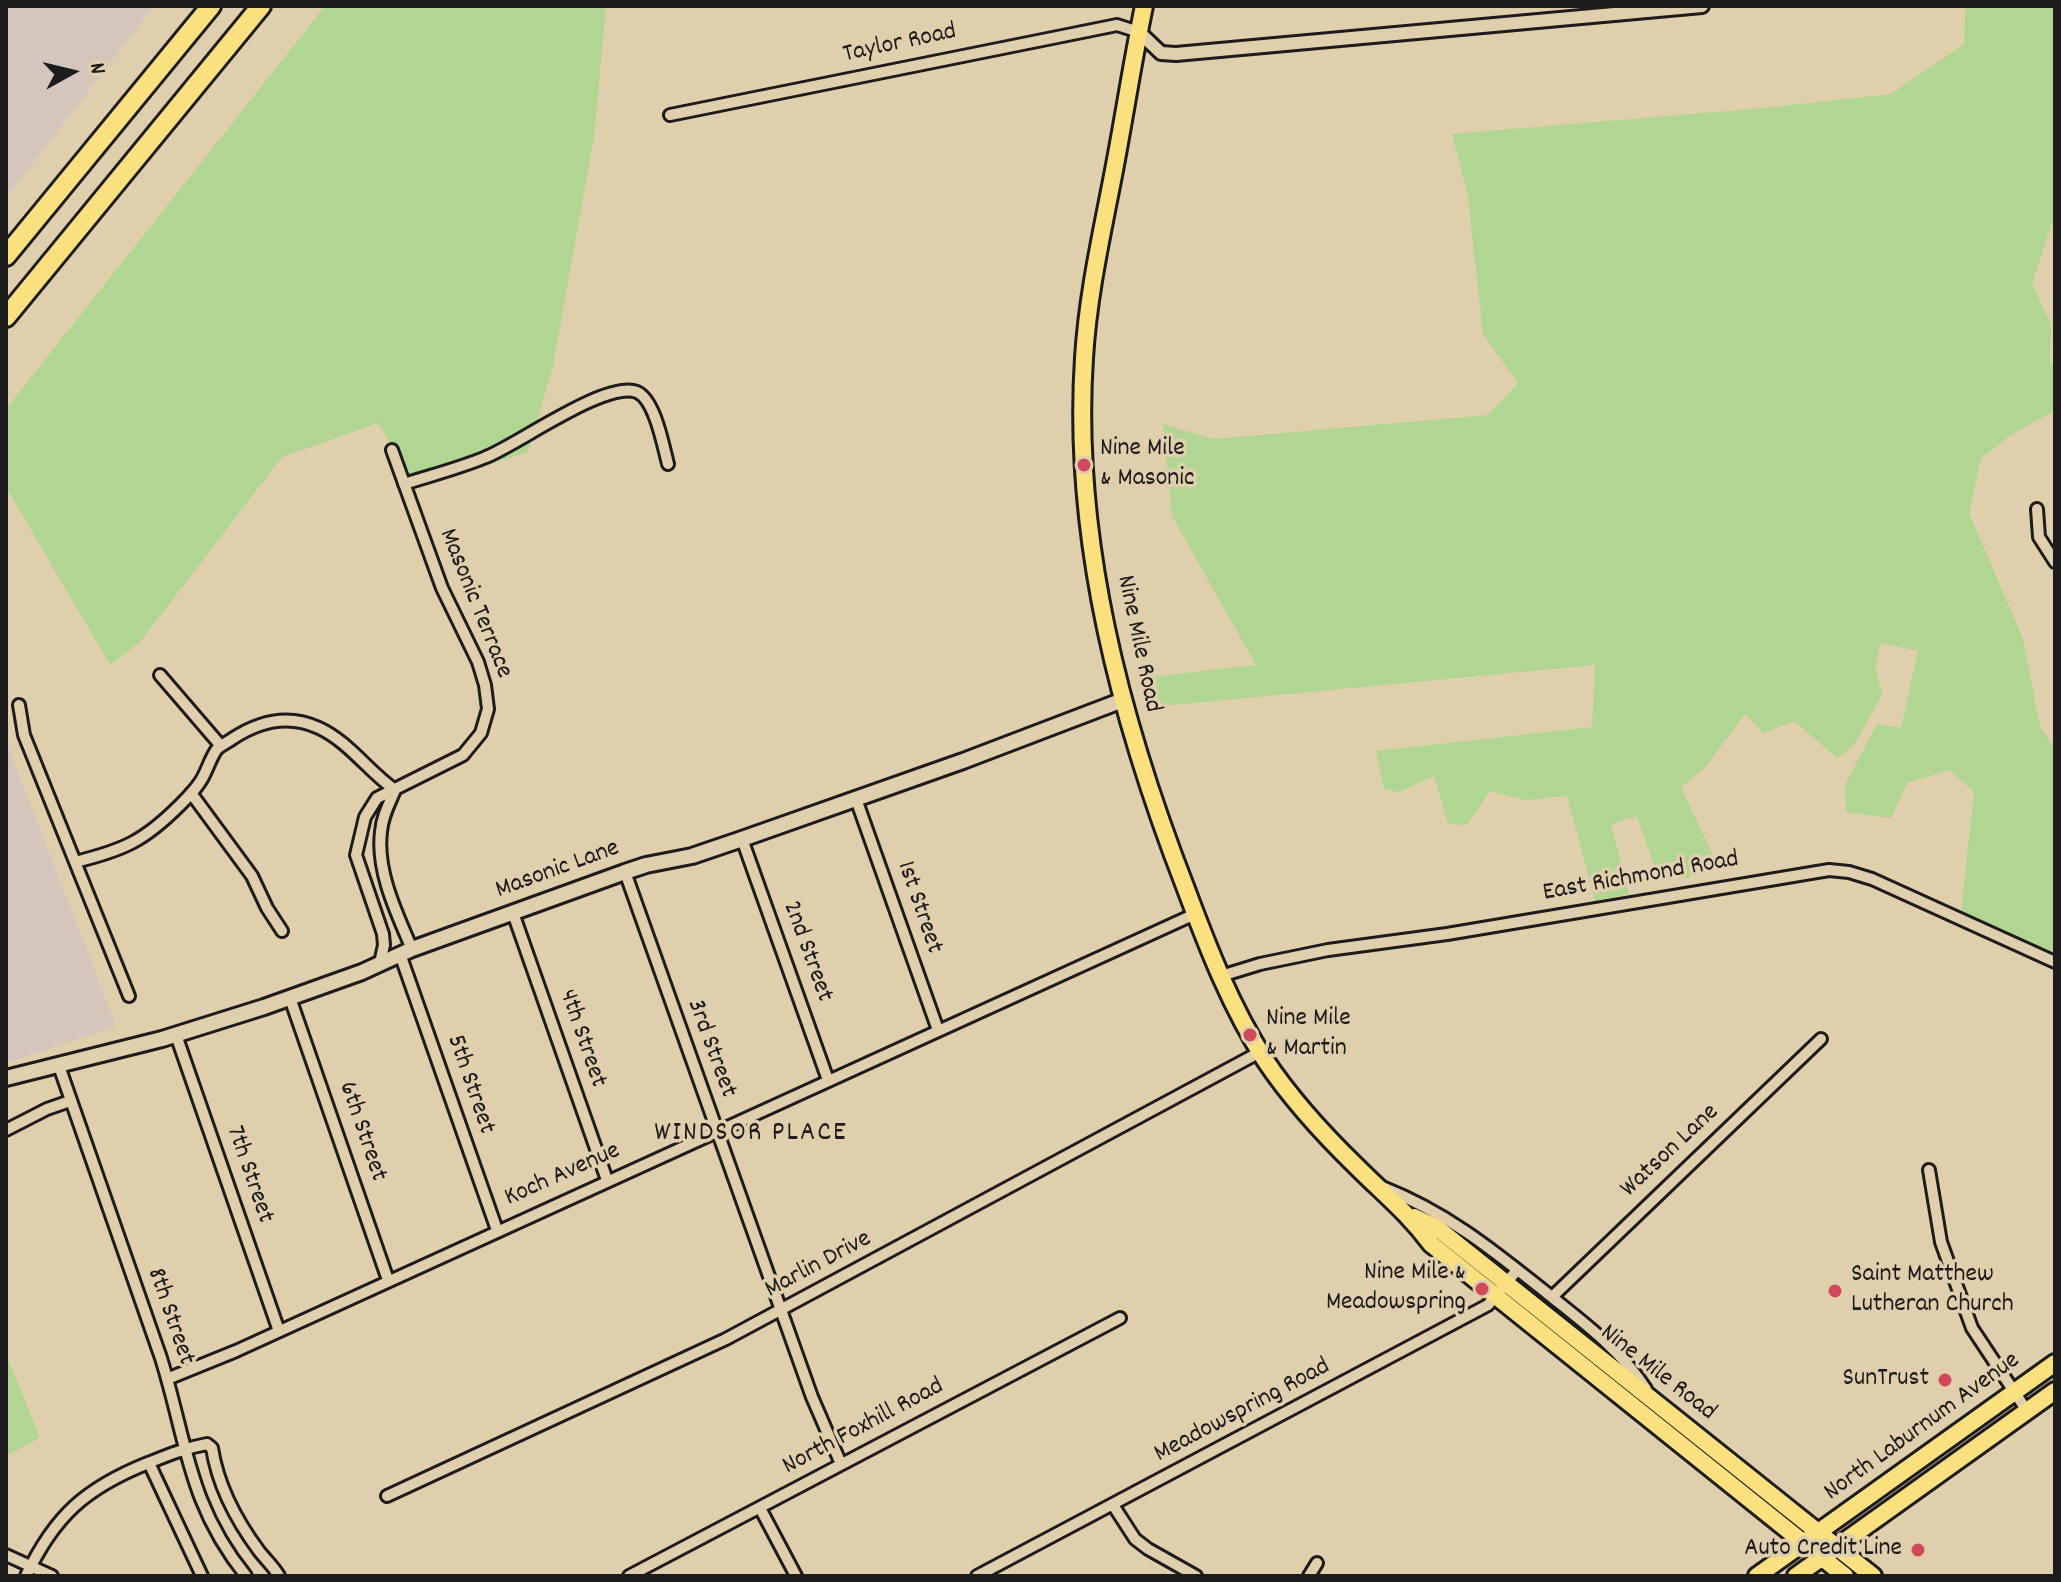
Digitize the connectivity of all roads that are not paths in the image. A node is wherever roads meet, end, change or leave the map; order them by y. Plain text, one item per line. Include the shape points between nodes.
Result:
1 (211, 6) edge
2 (261, 6) edge
3 (1144, 6) edge
4 (1702, 6) edge
5 (1139, 32) junction
6 (670, 115) dead end
7 (6, 256) edge
8 (6, 317) edge
9 (392, 450) dead end
10 (668, 464) dead end
11 (404, 484) junction
12 (2037, 509) dead end
13 (2055, 562) edge
14 (160, 675) dead end
15 (1123, 700) junction
16 (19, 705) dead end
17 (221, 746) junction
18 (395, 790) junction
19 (191, 793) junction
20 (856, 799) junction
21 (742, 839) junction
22 (75, 862) junction
23 (625, 872) junction
24 (513, 913) junction
25 (1195, 914) junction
26 (282, 931) dead end
27 (406, 951) junction
28 (2055, 962) edge
29 (380, 963) junction
30 (1221, 976) junction
31 (129, 996) dead end
32 (290, 998) junction
33 (938, 1030) junction
34 (176, 1035) junction
35 (1821, 1039) dead end
36 (1260, 1052) junction
37 (59, 1066) junction
38 (6, 1078) edge
39 (828, 1080) junction
40 (70, 1101) junction
41 (6, 1130) edge
42 (716, 1131) junction
43 (1929, 1170) dead end
44 (607, 1180) junction
45 (1373, 1183) junction
46 (1409, 1214) junction
47 (497, 1230) junction
48 (1517, 1270) junction
49 (388, 1280) junction
50 (1507, 1284) junction
51 (1552, 1297) junction
52 (1496, 1298) junction
53 (782, 1310) junction
54 (1120, 1318) dead end
55 (279, 1331) junction
56 (2055, 1363) edge
57 (167, 1379) junction
58 (2055, 1391) edge
59 (2013, 1392) junction
60 (1653, 1401) junction
61 (2027, 1411) junction
62 (184, 1448) junction
63 (149, 1463) junction
64 (841, 1464) junction
65 (387, 1496) dead end
66 (1113, 1505) junction
67 (760, 1508) junction
68 (1819, 1532) junction
69 (1805, 1543) junction
70 (1837, 1546) junction
71 (6, 1555) edge
72 (1822, 1557) junction
73 (1317, 1563) dead end
74 (31, 1565) junction
75 (26, 1576) edge
76 (52, 1576) edge
77 (202, 1576) edge
78 (246, 1576) edge
79 (279, 1576) edge
80 (629, 1576) edge
81 (796, 1576) edge
82 (977, 1576) edge
83 (1196, 1576) edge
84 (1309, 1576) edge
85 (1757, 1576) edge
86 (1796, 1576) edge
87 (1845, 1576) edge
88 (1873, 1576) edge

1 - 7 highway
2 - 8 highway
3 - 5 main road, Nine Mile Road
4 - 5 street via 1176,54 1161,53
5 - 6 street, Taylor Road via 1117,25
5 - 15 main road, Nine Mile Road via 1093,280 1084,360 1089,516
9 - 11 street, Masonic Terrace
10 - 11 street via 648,402 625,390 530,431 489,456
11 - 18 street, Masonic Terrace via 442,588 478,662 488,709 481,733 463,755
12 - 13 street via 2039,537
14 - 17 street
15 - 20 main road, Masonic Lane
15 - 25 main road, Nine Mile Road
16 - 22 street via 24,735
17 - 18 street via 269,721 309,724 345,744
17 - 19 street
18 - 27 street via 381,828 380,849
18 - 29 street, Masonic Terrace via 373,803 356,847 383,934
19 - 22 street via 136,842
19 - 26 street via 252,876
20 - 21 main road, Masonic Lane
20 - 33 street, 1st Street
21 - 23 main road, Masonic Lane
21 - 39 street, 2nd Street
22 - 31 street
23 - 24 main road, Masonic Lane
23 - 42 street, 3rd Street
24 - 27 main road, Masonic Lane
24 - 44 street, 4th Street
25 - 30 main road, Nine Mile Road
25 - 33 street, Koch Avenue
27 - 29 main road, Masonic Lane
27 - 47 street, 5th Street
28 - 30 street, East Richmond Road via 1872,879 1829,870 1328,950
29 - 32 main road, Masonic Lane
30 - 36 main road, Nine Mile Road
32 - 34 main road, Masonic Lane
32 - 49 street, 6th Street
33 - 39 street, Koch Avenue
34 - 37 main road, Masonic Lane
34 - 55 street, 7th Street
35 - 51 street, Watson Lane
36 - 45 main road, Nine Mile Road via 1313,1123
36 - 53 street, Marlin Drive
37 - 38 main road, Masonic Lane
37 - 40 street, 8th Street
39 - 42 street, Koch Avenue
40 - 41 street
40 - 57 street, 8th Street
42 - 44 street, Koch Avenue
42 - 53 street, 3rd Street
43 - 59 street via 1952,1276 1972,1328
44 - 47 street, Koch Avenue
45 - 46 main road, Nine Mile Road
45 - 48 street via 1434,1210
46 - 50 main road, Nine Mile Road via 1437,1228
46 - 52 main road, Nine Mile Road via 1431,1244
47 - 49 street, Koch Avenue
48 - 50 street, Meadowspring Road
48 - 51 street
49 - 55 street, Koch Avenue
50 - 52 street, Meadowspring Road
50 - 60 main road, Nine Mile Road
51 - 60 street via 1620,1355
52 - 66 street, Meadowspring Road
52 - 69 main road, Nine Mile Road
53 - 64 street, 3rd Street
53 - 65 street, Marlin Drive
54 - 64 street, North Foxhill Road
55 - 57 street, Koch Avenue
56 - 59 main road, North Laburnum Avenue
57 - 62 street, 8th Street
58 - 61 main road, North Laburnum Avenue
59 - 61 street
59 - 68 main road, North Laburnum Avenue
60 - 68 main road, Nine Mile Road
61 - 70 main road, North Laburnum Avenue
62 - 63 street
62 - 78 street, 8th Street via 204,1511
62 - 79 street via 210,1445 218,1478 235,1512
63 - 74 street via 114,1478 76,1504 44,1539
63 - 77 street
64 - 67 street, North Foxhill Road
66 - 82 street, Meadowspring Road
66 - 83 street via 1135,1539
67 - 80 street, North Foxhill Road
67 - 81 street
68 - 69 main road, North Laburnum Avenue
68 - 70 main road, Nine Mile Road
69 - 72 main road, Nine Mile Road
69 - 85 main road, North Laburnum Avenue
70 - 72 main road, North Laburnum Avenue
70 - 88 main road, Nine Mile Road
71 - 74 street
72 - 86 main road, North Laburnum Avenue
72 - 87 main road, Nine Mile Road
73 - 84 street
74 - 75 street
74 - 76 street

